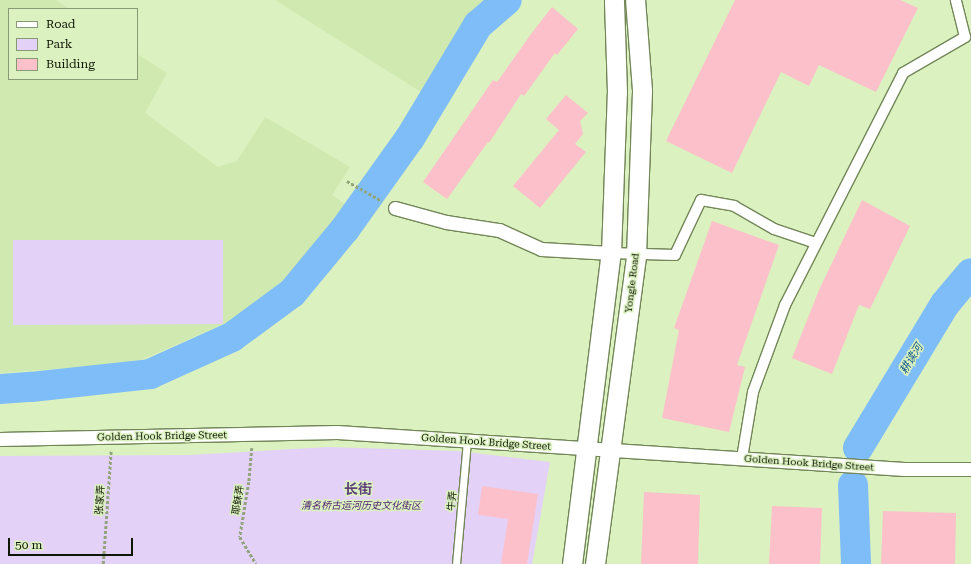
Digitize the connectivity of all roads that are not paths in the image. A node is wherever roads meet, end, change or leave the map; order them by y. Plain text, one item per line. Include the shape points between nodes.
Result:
1 (614, 0) edge
2 (635, 0) edge
3 (956, 0) edge
4 (395, 208) road end
5 (816, 243) junction
6 (611, 253) junction
7 (636, 255) junction
8 (0, 439) edge
9 (467, 440) junction
10 (611, 449) junction
11 (587, 450) junction
12 (742, 458) junction
13 (971, 469) edge
14 (456, 564) edge
15 (572, 564) edge
16 (595, 564) edge

1 - 6 main road via 617,92
2 - 7 main road, Yongle Road via 642,90
3 - 5 street via 965,37 903,73
4 - 6 street via 446,222 499,230 541,249
5 - 7 street via 774,229 734,206 701,200 674,255
5 - 12 street via 785,305 753,392
6 - 7 street
6 - 11 main road
7 - 10 main road, Yongle Road
8 - 9 street, Golden Hook Bridge Street via 337,432
9 - 11 street, Golden Hook Bridge Street
9 - 14 lane, 牛弄
10 - 11 street, Golden Hook Bridge Street
10 - 12 street, Golden Hook Bridge Street
10 - 16 main road, Yongle Road
11 - 15 main road
12 - 13 street, Golden Hook Bridge Street via 904,469

